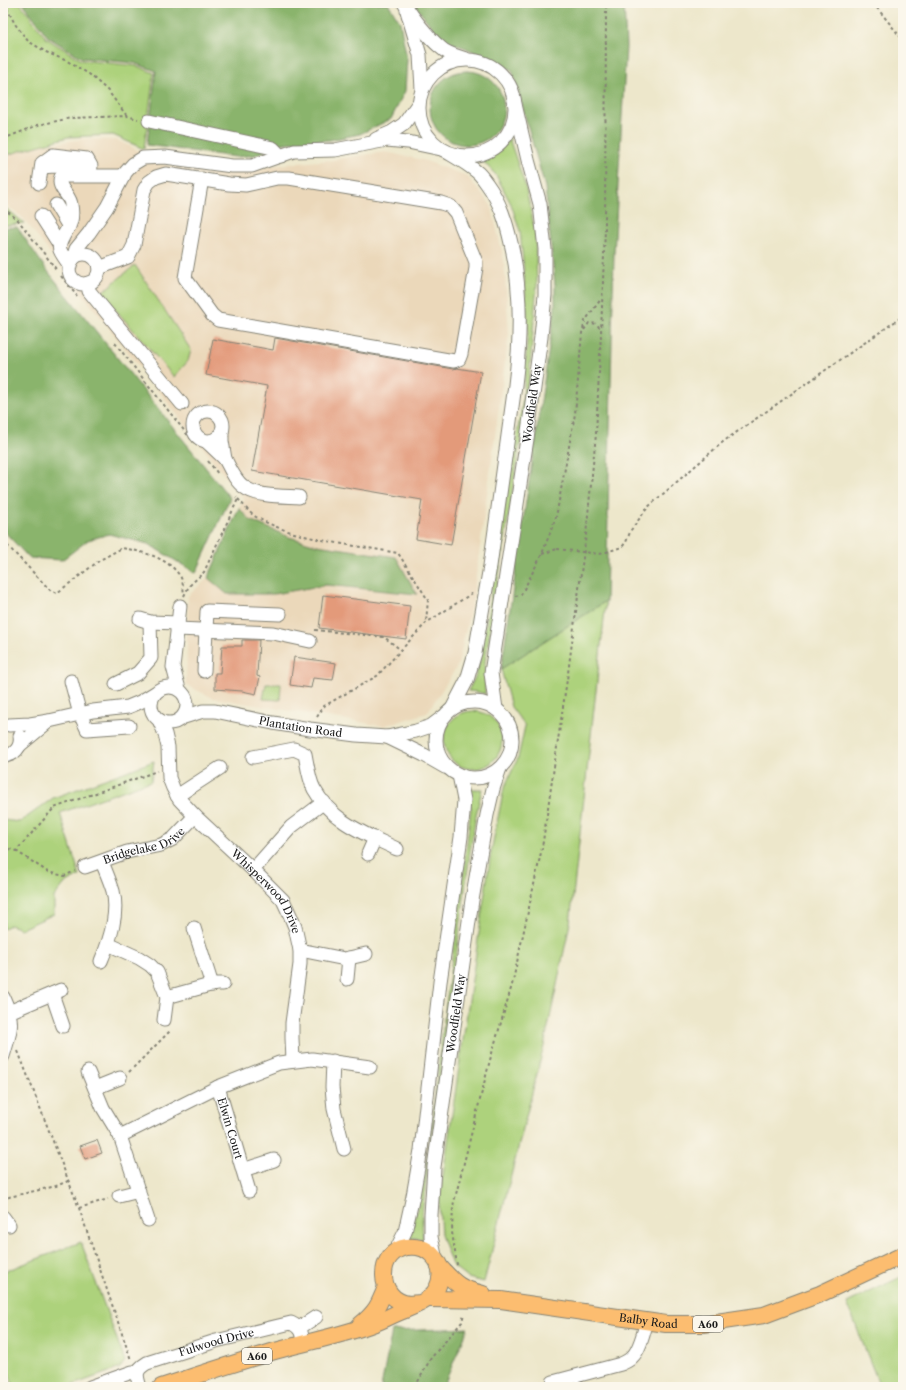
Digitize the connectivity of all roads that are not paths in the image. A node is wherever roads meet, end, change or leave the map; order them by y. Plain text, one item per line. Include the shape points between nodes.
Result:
1 (405, 5) edge
2 (466, 60) junction
3 (422, 89) junction
4 (514, 100) junction
5 (418, 104) junction
6 (149, 121) road end
7 (364, 145) junction
8 (444, 150) junction
9 (281, 156) junction
10 (90, 172) junction
11 (124, 176) junction
12 (202, 179) junction
13 (39, 184) dead end
14 (56, 205) dead end
15 (41, 216) dead end
16 (68, 227) junction
17 (89, 233) junction
18 (59, 244) junction
19 (96, 263) junction
20 (71, 264) junction
21 (88, 283) junction
22 (182, 404) junction
23 (205, 412) junction
24 (193, 429) junction
25 (222, 430) junction
26 (200, 442) junction
27 (225, 458) junction
28 (299, 497) dead end
29 (182, 601) road end
30 (280, 614) dead end
31 (178, 626) junction
32 (206, 630) junction
33 (309, 635) road end
34 (173, 667) junction
35 (204, 670) dead end
36 (71, 681) dead end
37 (116, 684) dead end
38 (158, 691) junction
39 (181, 691) junction
40 (128, 706) junction
41 (496, 709) junction
42 (215, 711) junction
43 (448, 713) junction
44 (80, 714) junction
45 (156, 718) junction
46 (181, 719) junction
47 (49, 720) junction
48 (5, 724) edge
49 (130, 726) dead end
50 (387, 737) junction
51 (168, 747) junction
52 (12, 751) edge
53 (252, 757) dead end
54 (3, 766) edge
55 (220, 768) dead end
56 (447, 768) junction
57 (500, 768) junction
58 (459, 775) junction
59 (178, 796) junction
60 (324, 802) junction
61 (195, 816) junction
62 (375, 838) junction
63 (397, 849) dead end
64 (368, 854) dead end
65 (102, 862) junction
66 (85, 867) road end
67 (253, 870) junction
68 (194, 928) dead end
69 (108, 944) junction
70 (300, 950) junction
71 (366, 954) dead end
72 (349, 958) junction
73 (101, 961) dead end
74 (347, 979) dead end
75 (3, 997) edge
76 (167, 998) junction
77 (9, 1012) junction
78 (164, 1020) road end
79 (63, 1026) dead end
80 (3, 1056) edge
81 (293, 1061) junction
82 (333, 1061) junction
83 (370, 1067) dead end
84 (88, 1072) dead end
85 (120, 1078) road end
86 (218, 1087) junction
87 (95, 1088) junction
88 (120, 1136) junction
89 (344, 1149) dead end
90 (274, 1160) dead end
91 (243, 1170) junction
92 (139, 1191) junction
93 (249, 1191) dead end
94 (119, 1196) road end
95 (148, 1220) dead end
96 (395, 1252) junction
97 (903, 1255) edge
98 (438, 1263) junction
99 (386, 1287) junction
100 (502, 1300) junction
101 (425, 1301) junction
102 (316, 1317) dead end
103 (647, 1321) junction
104 (299, 1328) junction
105 (354, 1330) junction
106 (303, 1344) junction
107 (137, 1372) junction
108 (553, 1382) dead end
109 (3, 1383) edge
110 (5, 1387) edge
111 (90, 1387) edge
112 (140, 1387) edge
113 (161, 1387) edge

1 - 2 street via 440,47
1 - 3 street via 420,55
2 - 3 street via 439,68
2 - 4 street via 495,69 507,81
3 - 5 street
4 - 8 street via 514,117 506,136 494,148 482,154 465,156
4 - 41 street, Woodfield Way via 540,204 545,248 545,295 528,431 491,673
5 - 7 street via 404,124
5 - 8 street via 420,120 430,139
6 - 9 street via 273,148
7 - 8 street via 387,140
7 - 9 street via 335,150 294,151
8 - 43 street, Woodfield Way via 478,172 495,195 506,220 515,257 520,327 518,358 475,653 467,680
9 - 11 street via 252,166 150,157 134,164
10 - 11 street
10 - 13 street via 87,159 53,155 42,163
10 - 16 street via 61,177 59,181 72,205
11 - 17 street
12 - 12 street via 246,185 289,178 450,206 456,213 476,262 459,359 454,361 218,320 185,278
12 - 19 street via 166,174 149,182 144,190 134,245 128,257
14 - 16 street
15 - 18 street
16 - 18 street
17 - 19 street via 87,245
17 - 20 street via 76,249
18 - 20 street via 60,250
19 - 20 street via 85,254 75,257
19 - 21 street via 96,278
20 - 21 street via 70,272 73,279 81,284
21 - 22 street via 89,290
22 - 23 street
22 - 24 street via 191,419
23 - 24 street via 197,415
23 - 25 street via 213,412 219,417
24 - 26 street
25 - 26 street via 216,438
25 - 27 street
26 - 27 street
27 - 28 street via 239,482 250,491
29 - 31 street
30 - 32 street via 207,611
31 - 32 street
31 - 34 street
31 - 37 street via 145,620 151,658 138,674
32 - 33 street
32 - 35 street
34 - 38 street via 166,682
34 - 39 street
36 - 44 street
38 - 39 street via 171,686
38 - 40 street
38 - 45 street via 152,698 151,706
39 - 42 street, Plantation Road
39 - 46 street via 187,699 188,706
40 - 44 street
40 - 45 street
41 - 43 street via 477,702 464,703
41 - 57 street via 505,718 512,738 508,758
42 - 46 street, Plantation Road via 203,711
42 - 50 street, Plantation Road via 310,729
43 - 50 street, Plantation Road via 423,729
43 - 56 street via 439,725 436,736 436,747
44 - 47 street
44 - 49 street via 87,729
45 - 46 street via 172,724
45 - 51 street, Whisperwood Drive via 165,734
46 - 51 street, Whisperwood Drive
47 - 48 street via 30,724
47 - 52 street
48 - 52 street via 12,725 21,740
50 - 56 street, Plantation Road
51 - 59 street, Whisperwood Drive via 170,778
52 - 54 street
53 - 60 street via 294,749 305,754 314,788
55 - 59 street
56 - 58 street
57 - 58 street via 481,778
57 - 98 street, Woodfield Way via 487,815 472,900 434,1167 430,1215 431,1237
58 - 96 street, Woodfield Way via 464,800 461,837 440,982 421,1150 405,1232
59 - 61 street, Whisperwood Drive
60 - 62 street via 345,824
60 - 67 street via 291,827
61 - 65 street, Bridgelake Drive via 173,839 161,845 126,852
61 - 67 street, Whisperwood Drive
62 - 63 street
62 - 64 street
65 - 66 street, Bridgelake Drive
65 - 69 street via 115,903
67 - 70 street, Whisperwood Drive via 283,900 295,927
68 - 76 street via 218,984
69 - 73 street
69 - 76 street via 150,965 157,972
70 - 72 street
70 - 81 street, Whisperwood Drive via 292,1023
71 - 72 street
72 - 74 street
75 - 77 street
76 - 78 street
77 - 79 street via 57,992
77 - 80 street via 11,1019
81 - 82 street
81 - 86 street via 279,1063
82 - 83 street
82 - 89 street via 334,1109
84 - 87 street
85 - 87 street
86 - 88 street
86 - 91 street, Elwin Court
87 - 88 street via 103,1108
88 - 92 street
90 - 91 street, Elwin Court
91 - 93 street, Elwin Court
92 - 94 street
92 - 95 street
96 - 98 main road via 405,1247 416,1247 428,1251
96 - 99 main road via 384,1268
97 - 103 main road, Balby Road / A60 via 820,1294 764,1315 702,1324
98 - 100 main road via 455,1284
98 - 101 main road via 440,1283 436,1291
99 - 101 main road via 392,1296 409,1304
99 - 105 main road via 371,1316
100 - 101 main road via 466,1298
100 - 103 main road, Balby Road / A60
101 - 105 main road
102 - 104 street
103 - 108 street via 634,1356 630,1359 621,1364
104 - 106 street
104 - 107 street, Fulwood Drive via 291,1323 216,1341 147,1363
105 - 106 main road, A60
106 - 113 main road, A60 via 263,1354
107 - 111 street, Fulwood Drive
107 - 112 street
109 - 110 street

